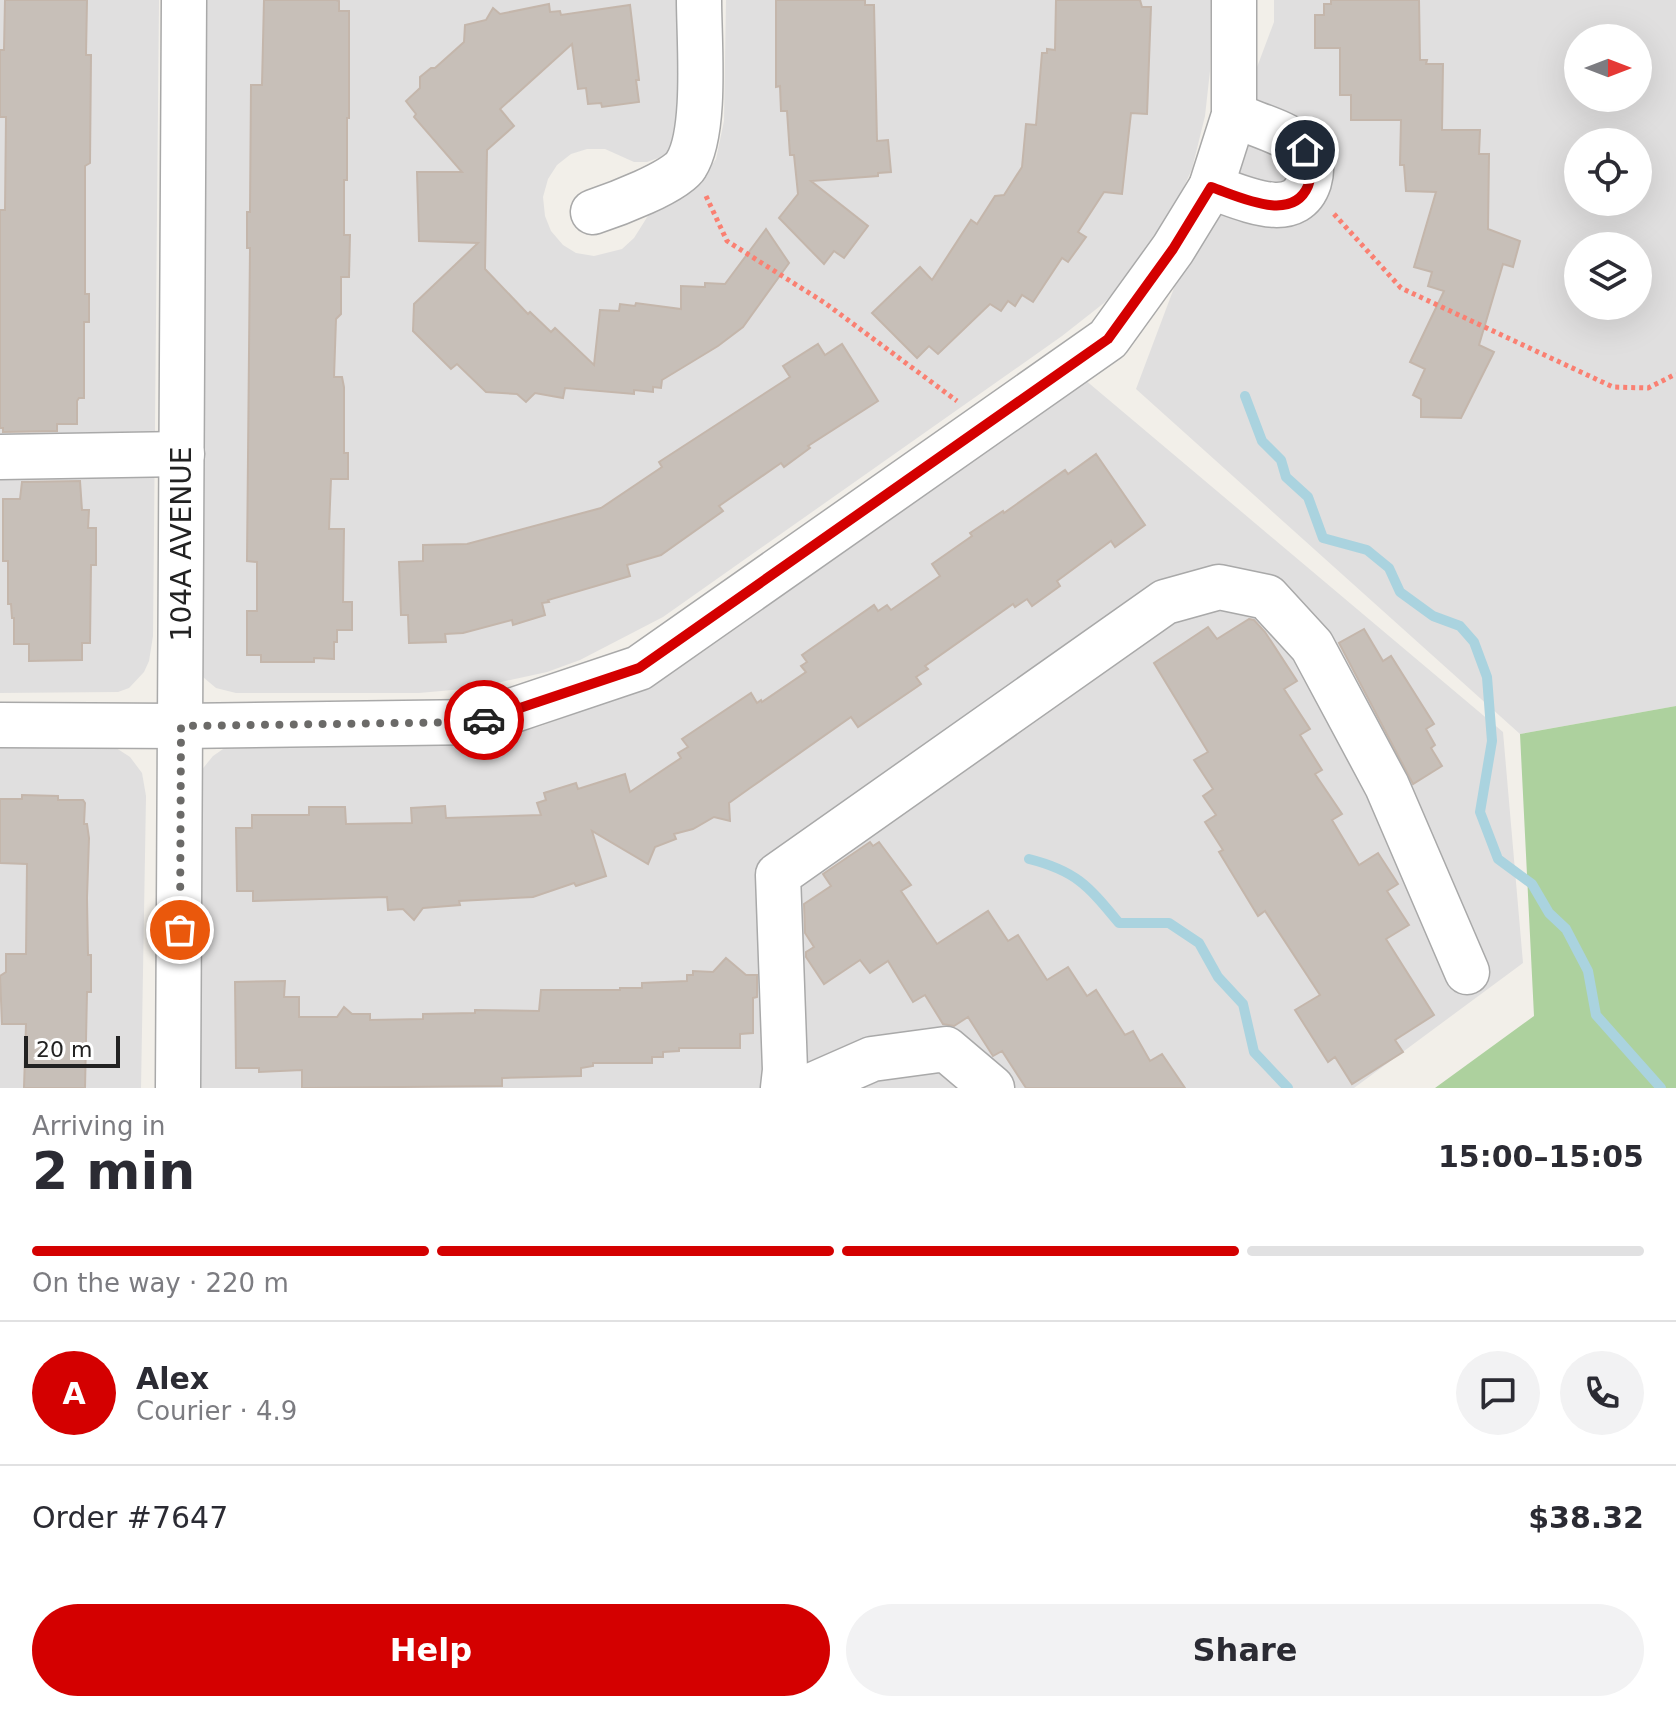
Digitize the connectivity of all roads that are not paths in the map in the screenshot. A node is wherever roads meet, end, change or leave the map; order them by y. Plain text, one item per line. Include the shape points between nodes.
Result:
1 (184, 0) edge
2 (699, 0) edge
3 (1234, 0) edge
4 (1234, 115) junction
5 (1211, 187) junction
6 (593, 212) dead end
7 (182, 454) junction
8 (0, 457) edge
9 (0, 725) edge
10 (181, 726) junction
11 (1467, 972) dead end
12 (178, 1088) edge
13 (783, 1088) edge
14 (806, 1088) edge
15 (992, 1088) edge

1 - 7 street, 104A AVENUE
2 - 6 street via 698,119 686,166 675,177
3 - 4 street
4 - 5 street
4 - 5 street via 1305,150 1311,161 1308,186 1301,198 1275,207
5 - 10 street via 1108,339 639,668 478,722
7 - 8 street
7 - 10 street, 104A AVENUE
9 - 10 street
10 - 12 street, 104A AVENUE
11 - 13 street via 1387,786 1312,646 1267,597 1219,587 1165,602 778,875
14 - 15 street via 872,1059 946,1049

